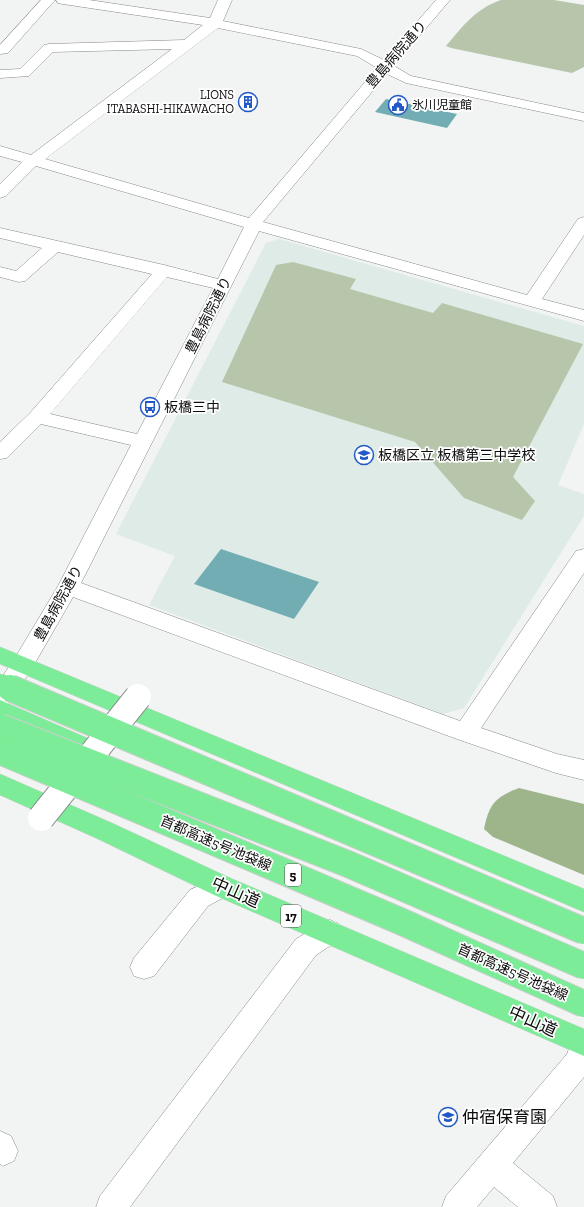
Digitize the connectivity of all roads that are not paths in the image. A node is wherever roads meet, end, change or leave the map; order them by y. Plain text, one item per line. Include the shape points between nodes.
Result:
1 (48, 0) edge
2 (63, 0) edge
3 (225, 0) edge
4 (443, 0) edge
5 (215, 23) junction
6 (188, 44) junction
7 (0, 50) edge
8 (385, 67) junction
9 (0, 74) edge
10 (584, 117) edge
11 (0, 151) edge
12 (34, 160) junction
13 (0, 193) edge
14 (584, 222) edge
15 (254, 225) junction
16 (0, 233) edge
17 (55, 245) junction
18 (164, 270) junction
19 (0, 272) edge
20 (223, 284) junction
21 (532, 301) junction
22 (584, 316) edge
23 (38, 418) junction
24 (143, 442) junction
25 (0, 453) edge
26 (584, 556) edge
27 (68, 587) junction
28 (0, 655) edge
29 (23, 664) junction
30 (0, 684) edge
31 (138, 697) dead end
32 (0, 698) edge
33 (0, 709) edge
34 (0, 728) edge
35 (465, 732) junction
36 (0, 751) edge
37 (584, 770) edge
38 (0, 784) edge
39 (41, 818) dead end
40 (221, 886) junction
41 (584, 901) edge
42 (584, 931) edge
43 (330, 932) junction
44 (584, 962) edge
45 (584, 966) edge
46 (144, 967) dead end
47 (584, 1004) edge
48 (584, 1043) edge
49 (491, 1165) junction
50 (111, 1207) edge
51 (457, 1207) edge
52 (542, 1207) edge

1 - 7 street via 3,50
2 - 5 street
3 - 5 street
4 - 8 street, 豊島病院通り
5 - 6 street
5 - 8 street via 361,53
6 - 9 street via 49,48 24,73
6 - 12 street
8 - 10 street via 406,79
8 - 15 street, 豊島病院通り via 258,217
11 - 12 street
12 - 13 street
12 - 15 street
14 - 21 street
15 - 20 street, 豊島病院通り
15 - 21 street
16 - 17 street
17 - 18 street
17 - 19 street via 19,277
18 - 20 street
18 - 23 street
20 - 24 street, 豊島病院通り
21 - 22 street
23 - 24 street
23 - 25 street
24 - 27 street, 豊島病院通り
26 - 35 street
27 - 29 street, 豊島病院通り
27 - 35 street
28 - 29 highway
29 - 32 street, 豊島病院通り
29 - 41 highway
30 - 42 highway, bridge
31 - 39 street, bridge
33 - 44 highway
34 - 45 highway, bridge via 348,864
35 - 37 street
36 - 47 highway, 首都高速5号池袋線 / 5, bridge via 400,921
38 - 40 highway, 中山道 / 17
40 - 43 highway, 中山道 / 17
40 - 46 street via 199,898
43 - 48 highway, 中山道 / 17
43 - 50 street via 306,947
48 - 49 street via 580,1060
49 - 51 street
49 - 52 street

